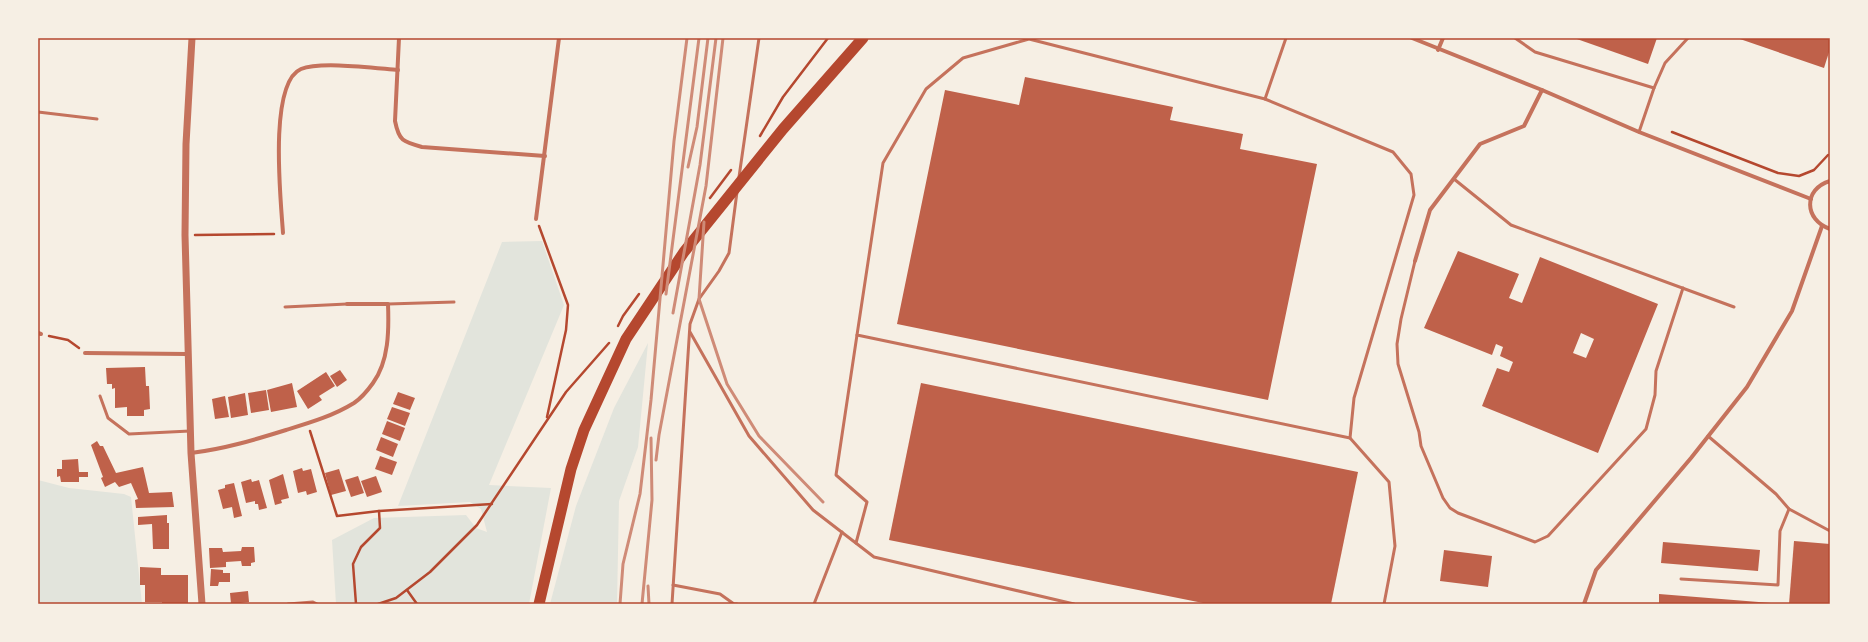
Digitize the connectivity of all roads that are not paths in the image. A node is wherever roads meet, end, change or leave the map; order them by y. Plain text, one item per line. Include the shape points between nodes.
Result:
1 (192, 38) edge
2 (399, 38) edge
3 (559, 38) edge
4 (759, 38) edge
5 (863, 38) edge
6 (1286, 38) edge
7 (1412, 38) edge
8 (1443, 38) edge
9 (1515, 38) edge
10 (1688, 38) edge
11 (1438, 50) junction
12 (398, 70) junction
13 (1654, 88) junction
14 (1542, 90) junction
15 (1265, 99) junction
16 (38, 112) edge
17 (97, 119) dead end
18 (1639, 132) junction
19 (545, 156) junction
20 (1454, 179) junction
21 (1830, 181) edge
22 (1811, 199) junction
23 (536, 219) road end
24 (1822, 226) junction
25 (1830, 229) edge
26 (283, 234) road end
27 (1415, 261) joint
28 (1683, 288) junction
29 (454, 302) dead end
30 (347, 304) joint
31 (388, 304) junction
32 (285, 307) dead end
33 (1734, 307) dead end
34 (690, 332) junction
35 (857, 335) junction
36 (86, 353) road end
37 (187, 354) junction
38 (100, 396) dead end
39 (190, 431) junction
40 (1708, 436) junction
41 (1350, 438) junction
42 (191, 453) junction
43 (1789, 509) junction
44 (1830, 531) edge
45 (842, 532) junction
46 (856, 543) junction
47 (1681, 579) dead end
48 (673, 586) junction
49 (202, 604) edge
50 (288, 604) edge
51 (317, 604) edge
52 (539, 604) edge
53 (672, 604) edge
54 (734, 604) edge
55 (737, 604) edge
56 (814, 604) edge
57 (1074, 604) edge
58 (1384, 604) edge
59 (1584, 604) edge

1 - 37 street via 186,144
2 - 12 street
3 - 19 street
4 - 34 lane via 729,253 699,299 690,324
5 - 52 highway via 783,129 684,252 630,333 584,430 569,476
6 - 15 lane
7 - 11 street
8 - 11 street
9 - 13 lane via 1535,52
10 - 13 lane via 1665,63
11 - 14 street
12 - 19 street via 395,121 397,134 405,142 422,146
12 - 26 street via 315,65 299,70 289,79 283,95 278,164
13 - 18 lane
14 - 18 street
14 - 20 street via 1524,126 1480,144
15 - 35 lane via 1029,39 962,58 926,89 883,163
15 - 41 lane via 1393,152 1411,174 1414,195 1354,398
16 - 17 lane
18 - 22 street
19 - 23 street
20 - 27 street via 1430,210
20 - 28 lane via 1511,225
21 - 22 street via 1820,185
22 - 24 street via 1812,214
24 - 25 street
24 - 40 street via 1792,311 1747,387
27 - 28 lane via 1401,319 1397,344 1398,364 1421,446 1443,498 1450,508 1458,513 1535,542 1548,536 1646,429 1655,395 1656,371
28 - 33 lane
29 - 31 lane
30 - 31 street
30 - 32 lane
31 - 42 street via 389,325 385,356 373,383 355,402 331,415 307,423 217,450
34 - 45 lane via 749,436 813,510
34 - 48 lane
35 - 41 lane
35 - 46 lane via 836,475 867,502
36 - 37 street
37 - 39 street
38 - 39 lane via 108,418 129,434
39 - 42 street
40 - 43 lane via 1776,494
40 - 59 street via 1596,570
41 - 58 lane via 1389,482 1395,546
42 - 49 street
43 - 44 lane
43 - 47 lane via 1780,531 1778,586
45 - 46 lane
45 - 56 lane
46 - 57 lane via 874,557
48 - 53 lane
48 - 54 lane via 720,594
50 - 51 lane
54 - 55 lane

